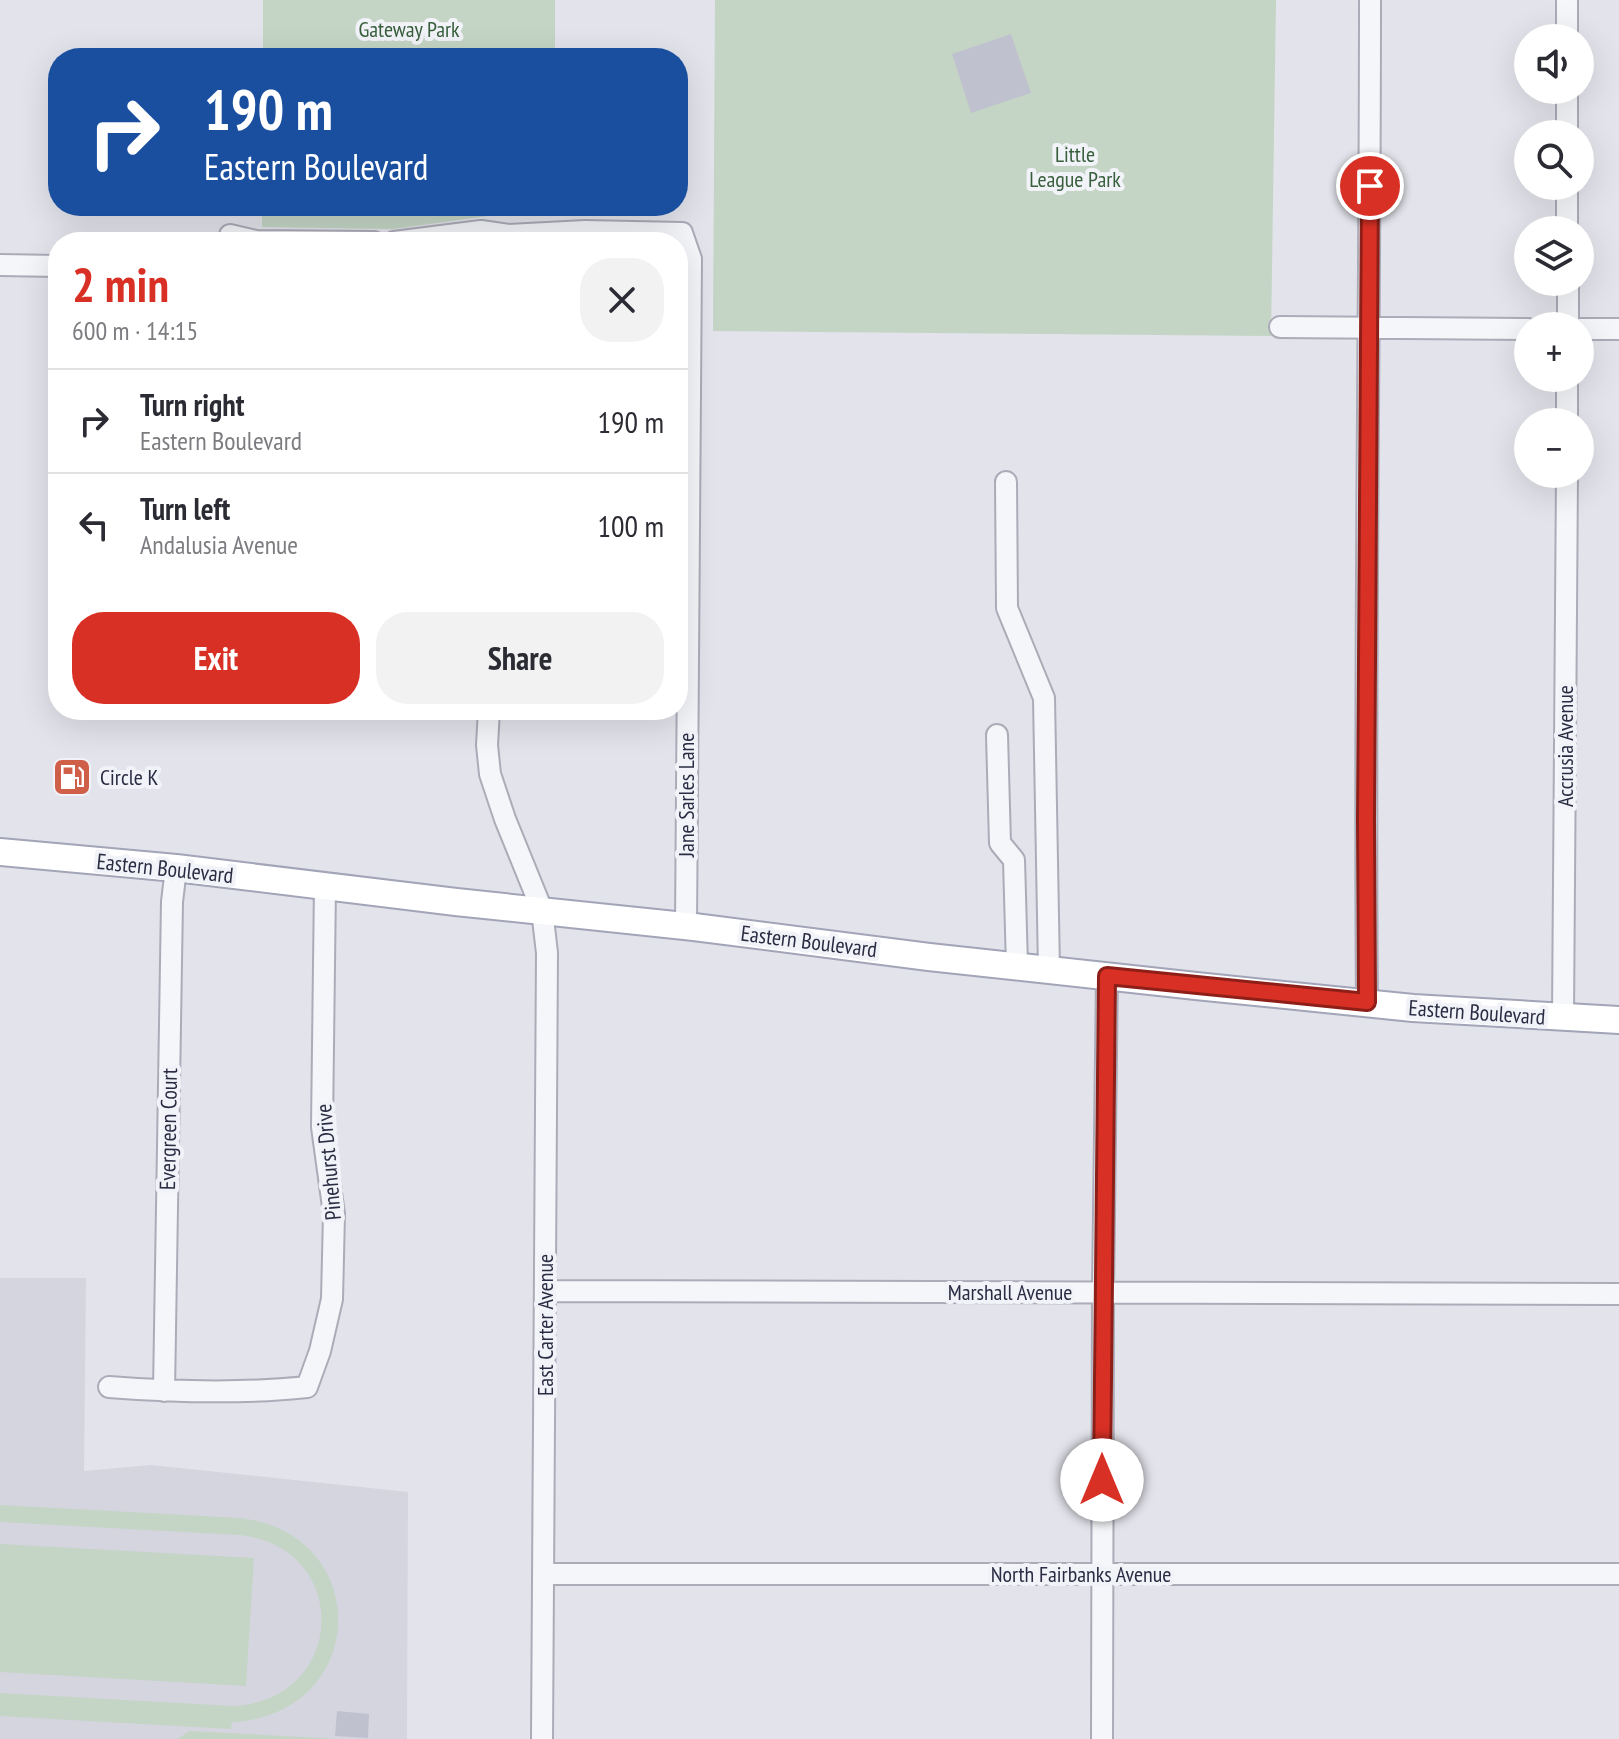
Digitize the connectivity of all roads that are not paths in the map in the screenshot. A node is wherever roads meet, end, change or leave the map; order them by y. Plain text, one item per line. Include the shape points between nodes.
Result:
1 (1370, 0) edge
2 (1567, 0) edge
3 (1567, 24) edge
4 (576, 232) edge
5 (634, 232) edge
6 (688, 250) edge
7 (0, 265) edge
8 (48, 266) edge
9 (1280, 327) dead end
10 (1370, 328) junction
11 (1514, 329) edge
12 (1594, 329) edge
13 (1619, 329) edge
14 (1006, 482) dead end
15 (1567, 488) edge
16 (688, 659) edge
17 (488, 720) edge
18 (688, 720) edge
19 (997, 735) dead end
20 (0, 852) edge
21 (176, 868) junction
22 (325, 885) junction
23 (542, 910) junction
24 (686, 926) junction
25 (1017, 966) junction
26 (1049, 970) junction
27 (1107, 976) junction
28 (1367, 1002) junction
29 (1563, 1018) junction
30 (1619, 1020) edge
31 (545, 1291) junction
32 (1103, 1292) junction
33 (1619, 1294) edge
34 (109, 1387) dead end
35 (164, 1391) junction
36 (543, 1574) junction
37 (1102, 1574) junction
38 (1619, 1574) edge
39 (542, 1739) edge
40 (1102, 1739) edge

1 - 10 street
2 - 3 street
4 - 5 street, Jane Sarles Lane
6 - 16 street, Jane Sarles Lane
7 - 8 street
9 - 10 street
10 - 11 street
10 - 28 street
12 - 13 street
14 - 26 street via 1007,608 1044,698
15 - 29 street, Accrusia Avenue
17 - 23 street, East Carter Avenue via 490,774
18 - 24 street, Jane Sarles Lane
19 - 25 street via 1000,843 1014,860
20 - 21 main road, Eastern Boulevard
21 - 22 main road, Eastern Boulevard
21 - 35 street, Evergreen Court
22 - 23 main road, Eastern Boulevard
22 - 35 street, Pinehurst Drive via 322,1127 334,1214 332,1299 320,1351 307,1387
23 - 24 main road, Eastern Boulevard
23 - 31 street, East Carter Avenue via 547,953
24 - 25 main road, Eastern Boulevard
25 - 26 main road, Eastern Boulevard
26 - 27 main road, Eastern Boulevard
27 - 28 main road, Eastern Boulevard
27 - 32 street
28 - 29 main road, Eastern Boulevard
29 - 30 main road, Eastern Boulevard
31 - 32 street, Marshall Avenue
31 - 36 street, East Carter Avenue
32 - 33 street, Marshall Avenue
32 - 37 street
34 - 35 street
36 - 37 street, North Fairbanks Avenue
36 - 39 street, East Carter Avenue
37 - 38 street, North Fairbanks Avenue
37 - 40 street

